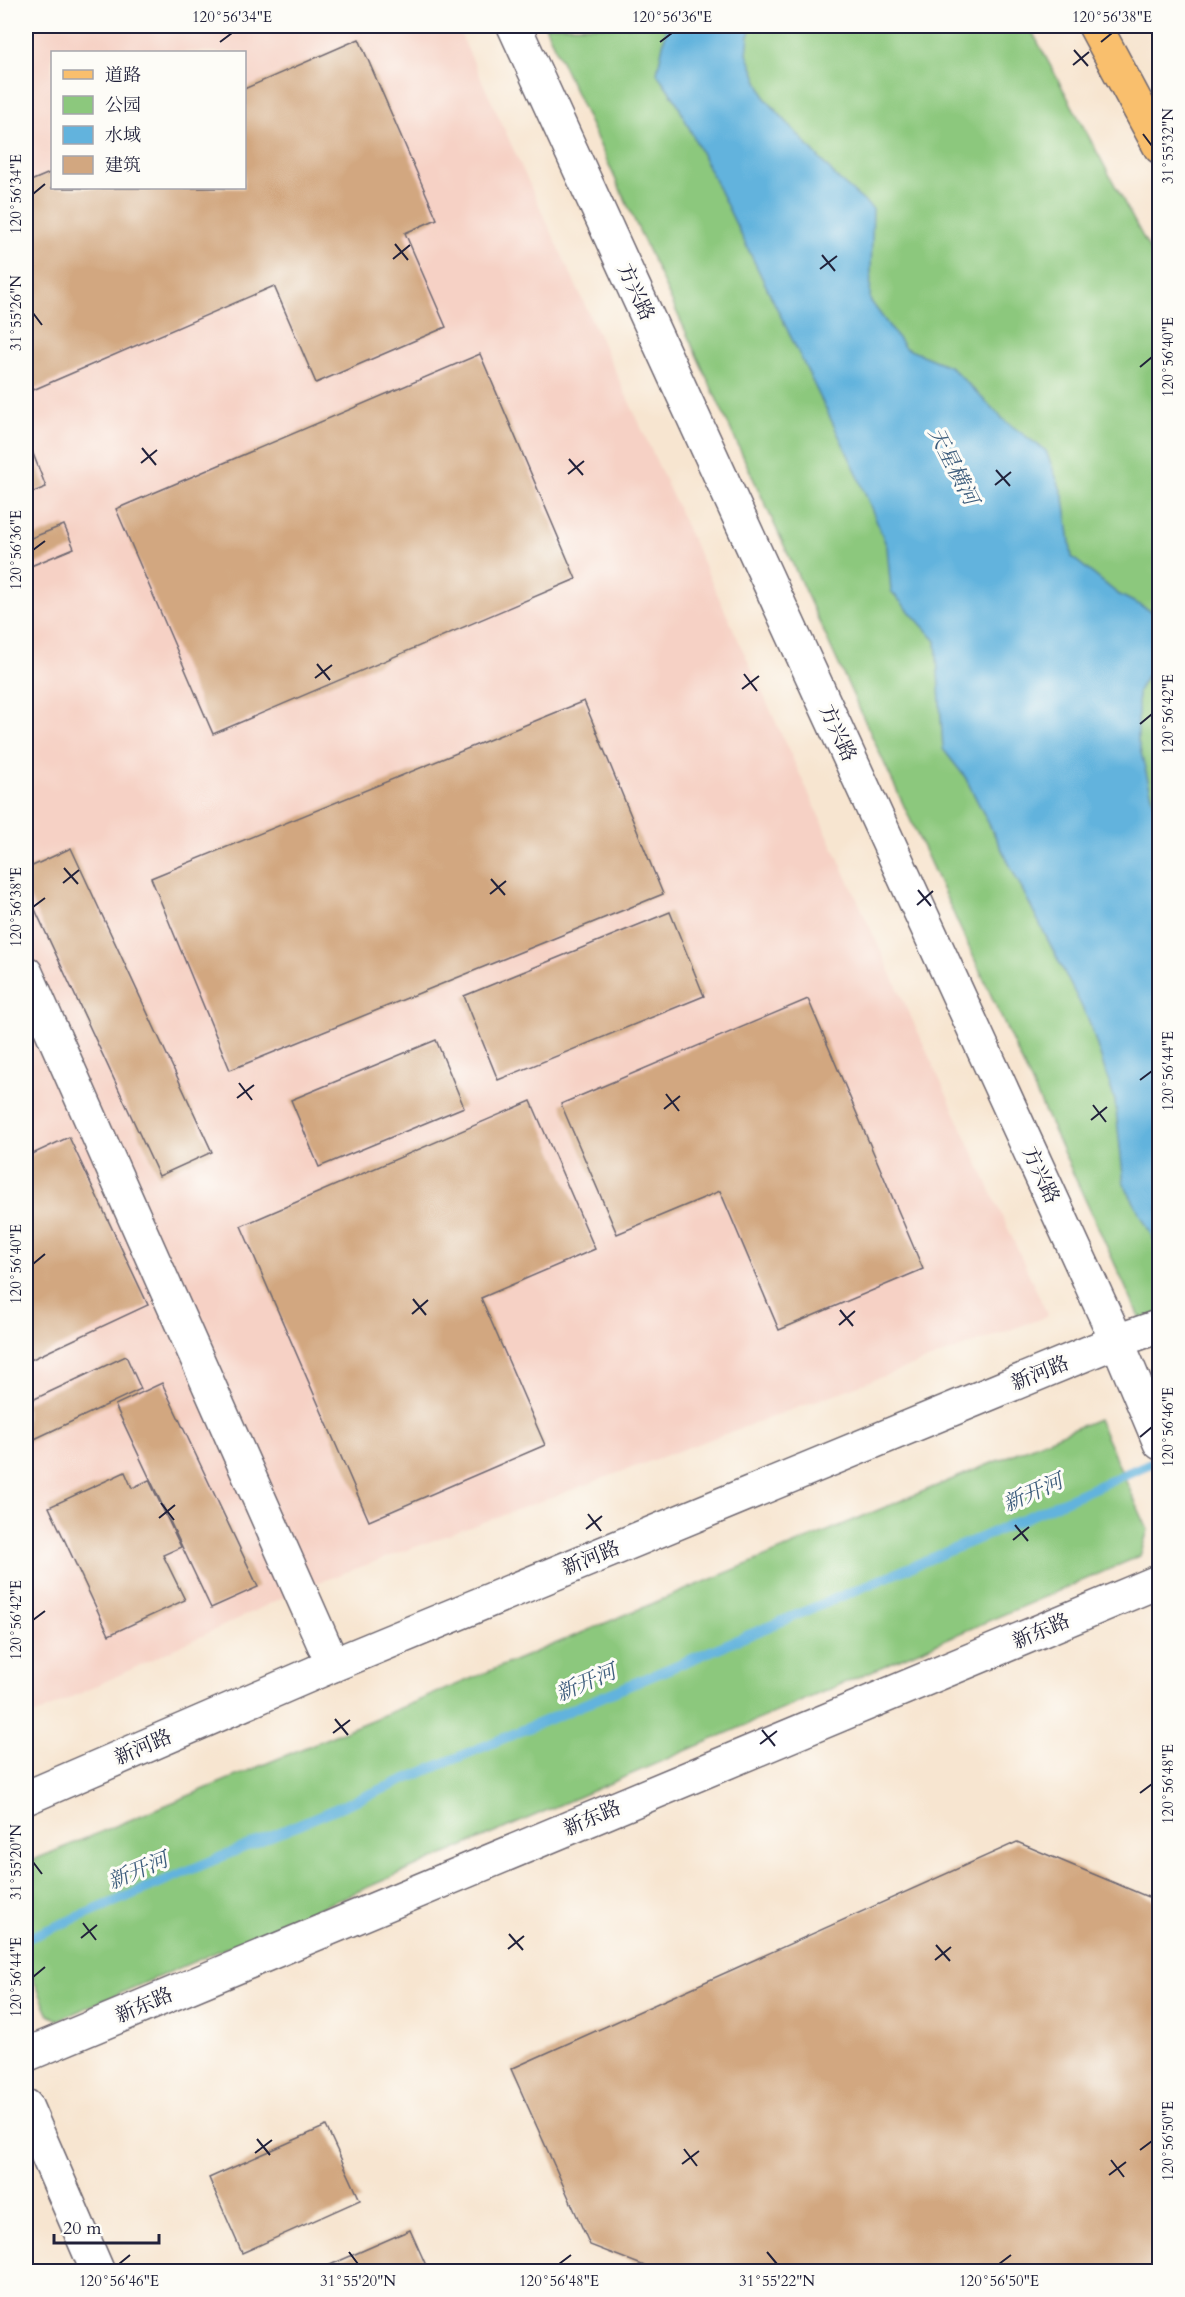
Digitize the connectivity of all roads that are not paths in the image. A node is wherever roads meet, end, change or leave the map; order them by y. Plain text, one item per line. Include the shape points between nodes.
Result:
1 (514, 26) edge
2 (1095, 26) edge
3 (1160, 147) edge
4 (26, 973) edge
5 (1160, 1326) edge
6 (1117, 1341) junction
7 (1154, 1429) edge
8 (1160, 1581) edge
9 (333, 1665) junction
10 (26, 1798) edge
11 (26, 2055) edge
12 (26, 2106) edge
13 (98, 2271) edge

1 - 6 street, 方兴路
2 - 3 main road
4 - 9 street
5 - 6 street, 新河路
6 - 7 street, 方兴路
6 - 9 street, 新河路
8 - 11 street, 新东路
9 - 10 street, 新河路
12 - 13 street

